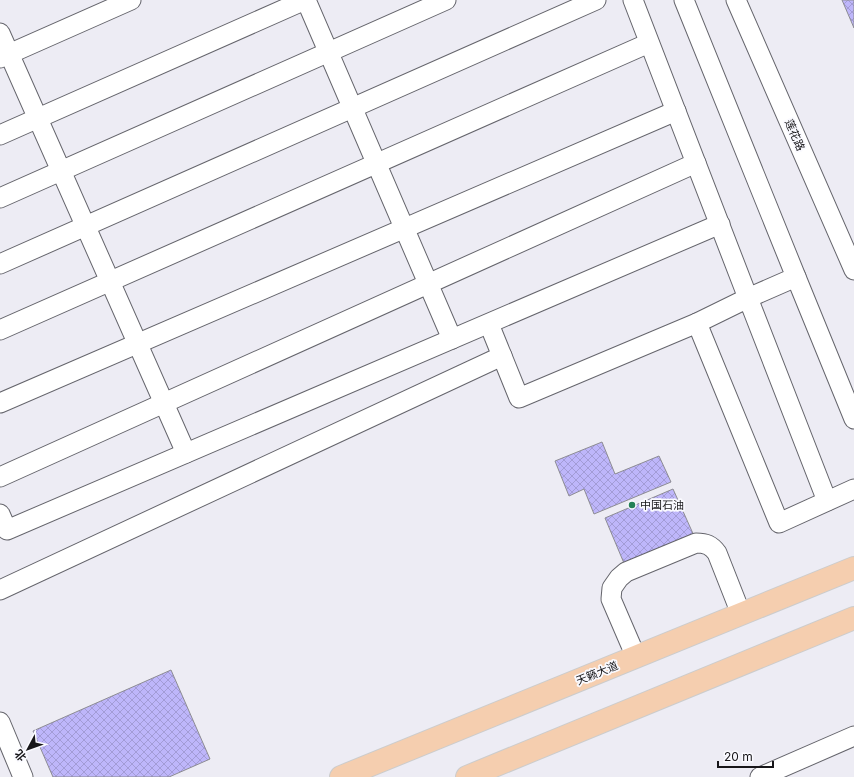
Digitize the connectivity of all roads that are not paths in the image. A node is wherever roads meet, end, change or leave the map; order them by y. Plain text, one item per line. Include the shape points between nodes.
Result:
1 (131, 0) edge
2 (305, 0) edge
3 (446, 0) edge
4 (596, 0) edge
5 (632, 0) edge
6 (684, 0) edge
7 (736, 0) edge
8 (0, 34) edge
9 (649, 43) junction
10 (328, 52) junction
11 (5, 56) edge
12 (352, 108) junction
13 (676, 111) junction
14 (38, 118) junction
15 (0, 135) edge
16 (696, 163) junction
17 (376, 164) junction
18 (61, 171) junction
19 (0, 198) edge
20 (720, 224) junction
21 (85, 226) junction
22 (404, 228) junction
23 (0, 264) edge
24 (854, 270) edge
25 (796, 277) junction
26 (110, 282) junction
27 (428, 284) junction
28 (748, 298) junction
29 (697, 323) junction
30 (489, 324) junction
31 (0, 330) edge
32 (452, 339) junction
33 (138, 344) junction
34 (502, 356) junction
35 (0, 403) edge
36 (164, 403) junction
37 (854, 419) edge
38 (186, 453) junction
39 (0, 477) edge
40 (854, 489) edge
41 (827, 501) junction
42 (0, 514) edge
43 (854, 568) edge
44 (0, 590) edge
45 (741, 614) junction
46 (854, 618) edge
47 (636, 657) junction
48 (0, 722) edge
49 (854, 736) edge
50 (23, 777) edge
51 (341, 777) edge
52 (467, 777) edge
53 (760, 777) edge

1 - 11 street
2 - 10 street
2 - 14 street
3 - 10 street
4 - 12 street
5 - 9 street
6 - 25 street
7 - 24 street, 莲花路
8 - 11 street
9 - 13 street
9 - 17 street
10 - 12 street
10 - 18 street
11 - 14 street
12 - 17 street
12 - 21 street
13 - 16 street
13 - 22 street
14 - 15 street
14 - 18 street
16 - 20 street
16 - 27 street
17 - 22 street
17 - 26 street
18 - 19 street
18 - 21 street
20 - 28 street
20 - 30 street
21 - 23 street
21 - 26 street
22 - 27 street
22 - 33 street
25 - 28 street
25 - 37 street
26 - 31 street
26 - 33 street
27 - 32 street
27 - 36 street
28 - 29 street
28 - 41 street
29 - 34 street via 519,398
29 - 41 street via 779,524
30 - 32 street
30 - 34 street
32 - 38 street
33 - 35 street
33 - 36 street
34 - 44 street
36 - 38 street
36 - 39 street
38 - 42 street via 7,530
40 - 41 street
43 - 45 main road, 天籁大道
45 - 47 main road, 天籁大道
45 - 47 street via 717,553 712,546 696,543 626,572 612,588 611,599
46 - 52 main road
47 - 51 main road, 天籁大道
48 - 50 street
49 - 53 street

